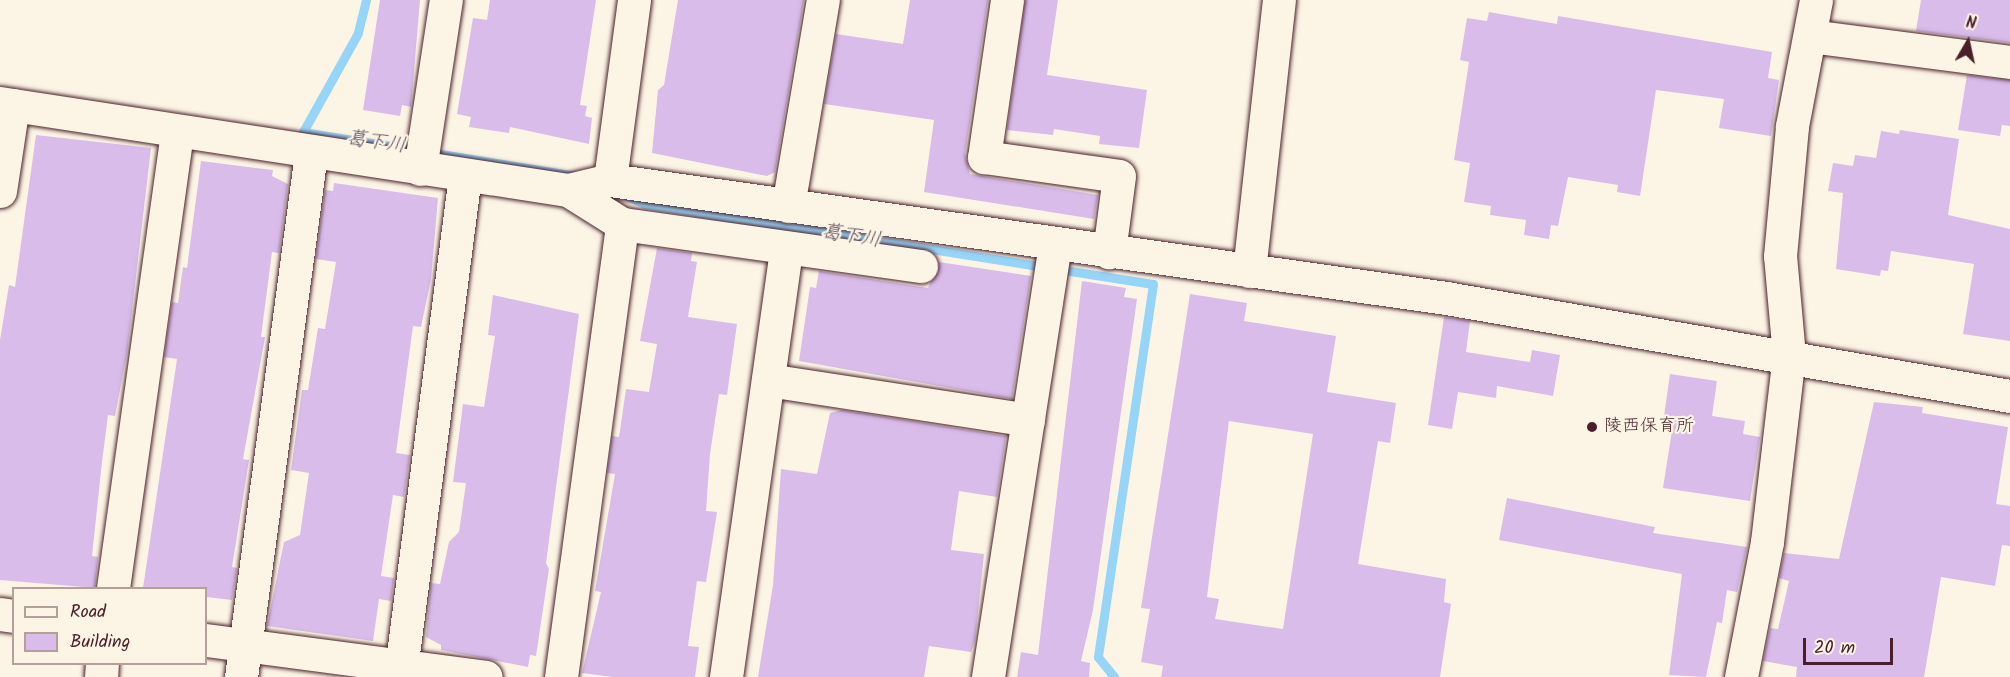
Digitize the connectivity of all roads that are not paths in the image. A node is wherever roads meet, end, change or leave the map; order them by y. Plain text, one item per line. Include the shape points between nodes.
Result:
1 (446, 0) edge
2 (634, 0) edge
3 (823, 0) edge
4 (1007, 0) edge
5 (1279, 0) edge
6 (1816, 0) edge
7 (1809, 36) junction
8 (2010, 62) edge
9 (6, 104) edge
10 (177, 133) junction
11 (311, 153) junction
12 (420, 169) junction
13 (465, 175) junction
14 (610, 180) junction
15 (568, 190) junction
16 (0, 191) edge
17 (788, 206) junction
18 (622, 224) junction
19 (1055, 244) junction
20 (786, 249) junction
21 (1109, 252) junction
22 (921, 266) dead end
23 (1249, 271) junction
24 (1789, 356) junction
25 (768, 380) junction
26 (2010, 396) edge
27 (1028, 420) junction
28 (113, 587) edge
29 (207, 641) edge
30 (243, 661) edge
31 (400, 671) edge
32 (486, 677) edge
33 (561, 677) edge
34 (726, 677) edge
35 (988, 677) edge
36 (1741, 677) edge

1 - 12 street
2 - 14 street
3 - 17 street
4 - 21 street via 984,157 1119,176
5 - 23 street
6 - 7 street
7 - 8 street
7 - 24 street via 1792,126 1780,256
9 - 10 street
9 - 16 street
10 - 11 street
10 - 28 street
11 - 12 street
11 - 30 street
12 - 13 street
13 - 15 street
13 - 31 street
14 - 15 street
14 - 17 street
15 - 18 street
17 - 19 street
18 - 20 street
18 - 33 street
19 - 21 street
19 - 27 street
20 - 22 street
20 - 25 street
21 - 23 street
23 - 24 street
24 - 26 street
24 - 36 street via 1767,542
25 - 27 street
25 - 34 street
27 - 35 street
29 - 30 street
30 - 31 street
31 - 32 street

